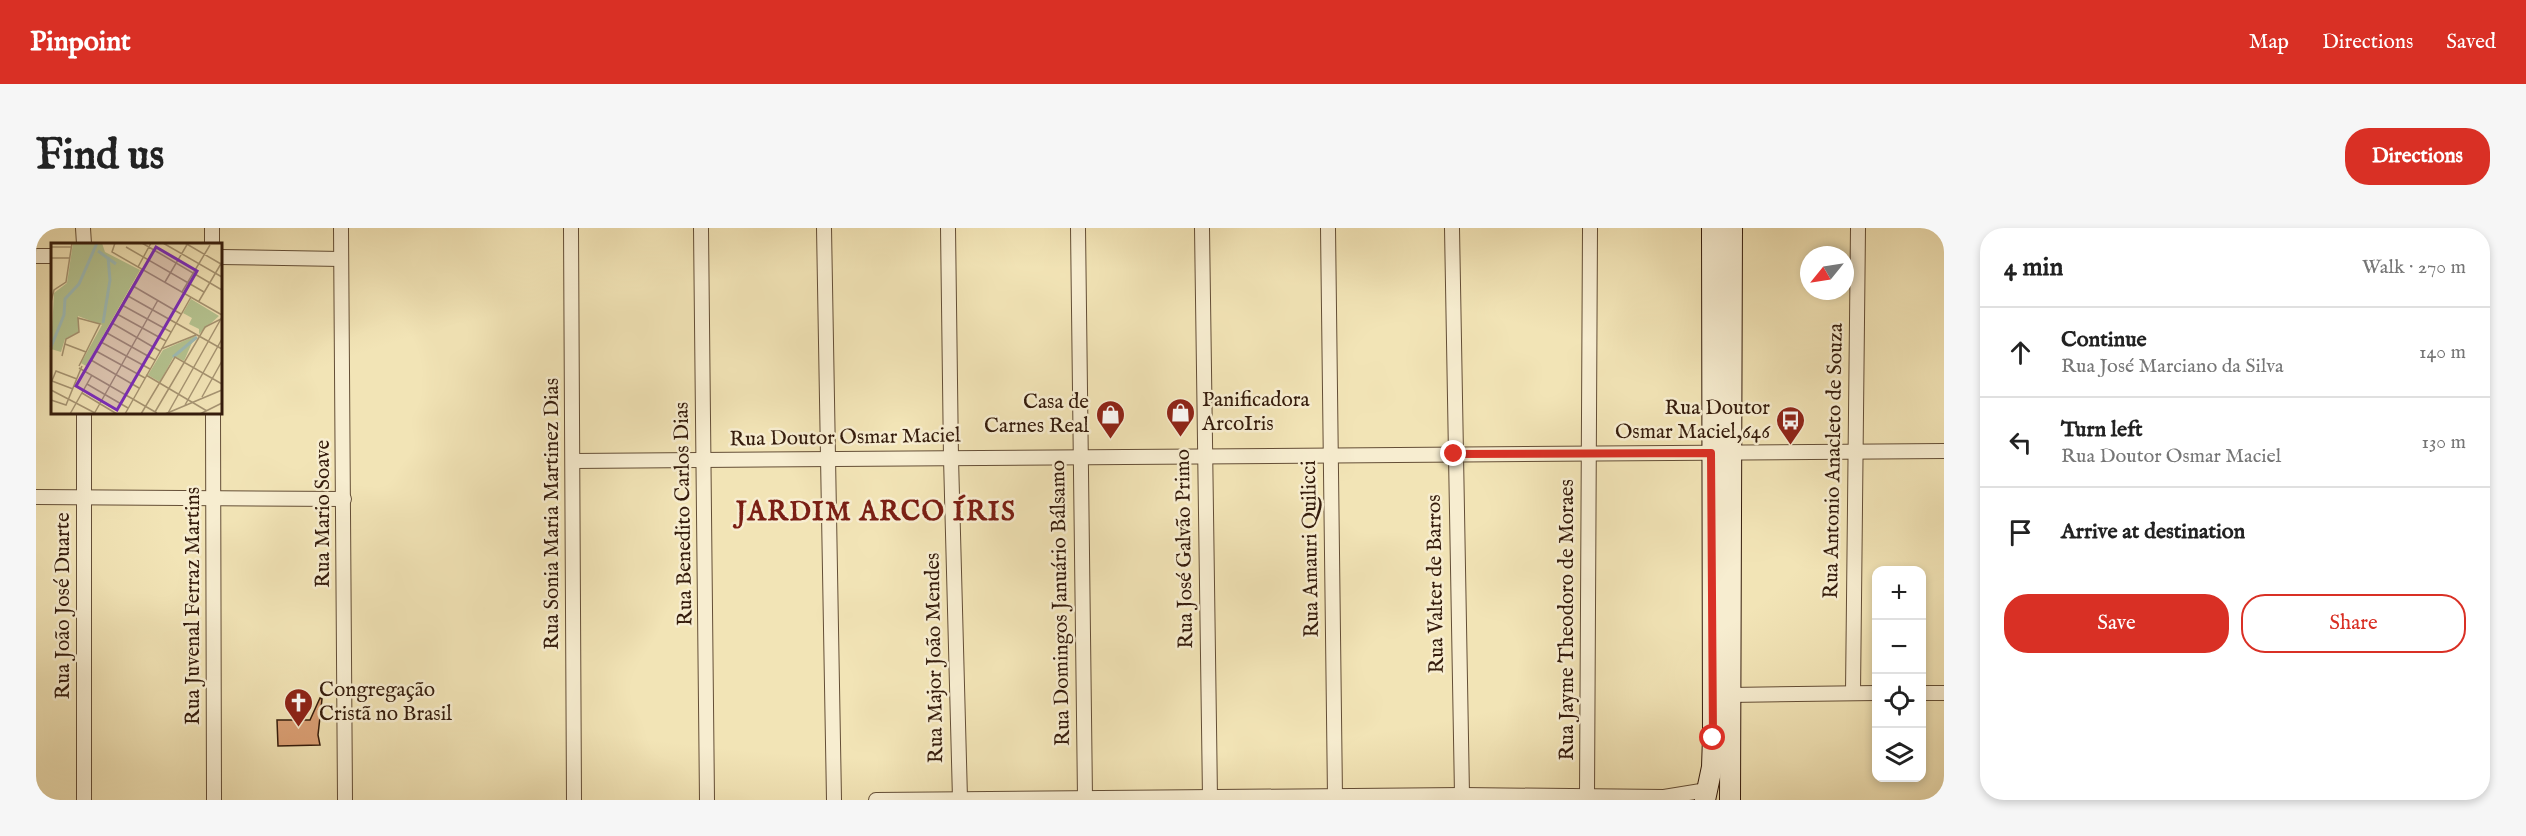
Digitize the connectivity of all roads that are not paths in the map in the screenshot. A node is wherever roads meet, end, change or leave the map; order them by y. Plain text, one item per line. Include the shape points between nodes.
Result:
1 (341, 228) edge
2 (571, 228) edge
3 (701, 228) edge
4 (824, 228) edge
5 (948, 228) edge
6 (1078, 228) edge
7 (1202, 228) edge
8 (1328, 228) edge
9 (1452, 228) edge
10 (1590, 228) edge
11 (1712, 228) edge
12 (1732, 228) edge
13 (1858, 228) edge
14 (222, 257) edge
15 (341, 259) junction
16 (84, 414) edge
17 (213, 414) edge
18 (1944, 451) edge
19 (1731, 452) junction
20 (1855, 452) junction
21 (1711, 453) junction
22 (1454, 454) junction
23 (1589, 454) junction
24 (1204, 456) junction
25 (1330, 456) junction
26 (1080, 457) junction
27 (951, 458) junction
28 (828, 459) junction
29 (573, 461) junction
30 (705, 461) junction
31 (36, 497) edge
32 (84, 498) junction
33 (344, 499) junction
34 (214, 500) junction
35 (1853, 693) junction
36 (1872, 693) edge
37 (1926, 693) edge
38 (1944, 693) edge
39 (1729, 695) junction
40 (1462, 795) junction
41 (1706, 795) edge
42 (1587, 796) junction
43 (1730, 796) edge
44 (1335, 797) junction
45 (1085, 798) junction
46 (1210, 798) junction
47 (960, 799) edge
48 (1668, 799) edge
49 (84, 800) edge
50 (214, 800) edge
51 (345, 800) edge
52 (574, 800) edge
53 (707, 800) edge
54 (834, 800) edge
55 (876, 800) edge

1 - 15 street, Rua Mario Soave
2 - 29 street, Rua Sonia Maria Martinez Dias
3 - 30 street, Rua Benedito Carlos Dias
4 - 28 street
5 - 27 street, Rua Major João Mendes
6 - 26 street, Rua Domingos Januário Bálsamo
7 - 24 street, Rua José Galvão Primo
8 - 25 street, Rua Amauri Quilicci
9 - 22 street, Rua Valter de Barros
10 - 23 street, Rua Jayme Theodoro de Moraes
11 - 21 street
12 - 19 street
13 - 20 street, Rua Antonio Anacleto de Souza
14 - 15 street
15 - 33 street, Rua Mario Soave
16 - 32 street, Rua João José Duarte
17 - 34 street, Rua Juvenal Ferraz Martins
18 - 20 street, Rua Doutor Osmar Maciel
19 - 20 street, Rua Doutor Osmar Maciel
19 - 21 street, Rua Doutor Osmar Maciel
19 - 39 street
20 - 35 street, Rua Antonio Anacleto de Souza
21 - 23 street, Rua Doutor Osmar Maciel
21 - 41 street via 1712,757
22 - 23 street, Rua Doutor Osmar Maciel
22 - 25 street, Rua Doutor Osmar Maciel
22 - 40 street, Rua Valter de Barros
23 - 42 street, Rua Jayme Theodoro de Moraes
24 - 25 street, Rua Doutor Osmar Maciel
24 - 26 street, Rua Doutor Osmar Maciel
24 - 46 street, Rua José Galvão Primo
25 - 44 street, Rua Amauri Quilicci
26 - 27 street, Rua Doutor Osmar Maciel
26 - 45 street, Rua Domingos Januário Bálsamo
27 - 28 street, Rua Doutor Osmar Maciel
27 - 47 street, Rua Major João Mendes
28 - 30 street, Rua Doutor Osmar Maciel
28 - 54 street
29 - 30 street, Rua Doutor Osmar Maciel
29 - 52 street, Rua Sonia Maria Martinez Dias
30 - 53 street, Rua Benedito Carlos Dias
31 - 32 street
32 - 34 street
32 - 49 street, Rua João José Duarte
33 - 34 street
33 - 51 street, Rua Mario Soave
34 - 50 street, Rua Juvenal Ferraz Martins
35 - 36 street
35 - 39 street
37 - 38 street
39 - 43 street
40 - 42 street
40 - 44 street
41 - 48 street
42 - 48 street
44 - 46 street
45 - 46 street
45 - 47 street
47 - 55 street

